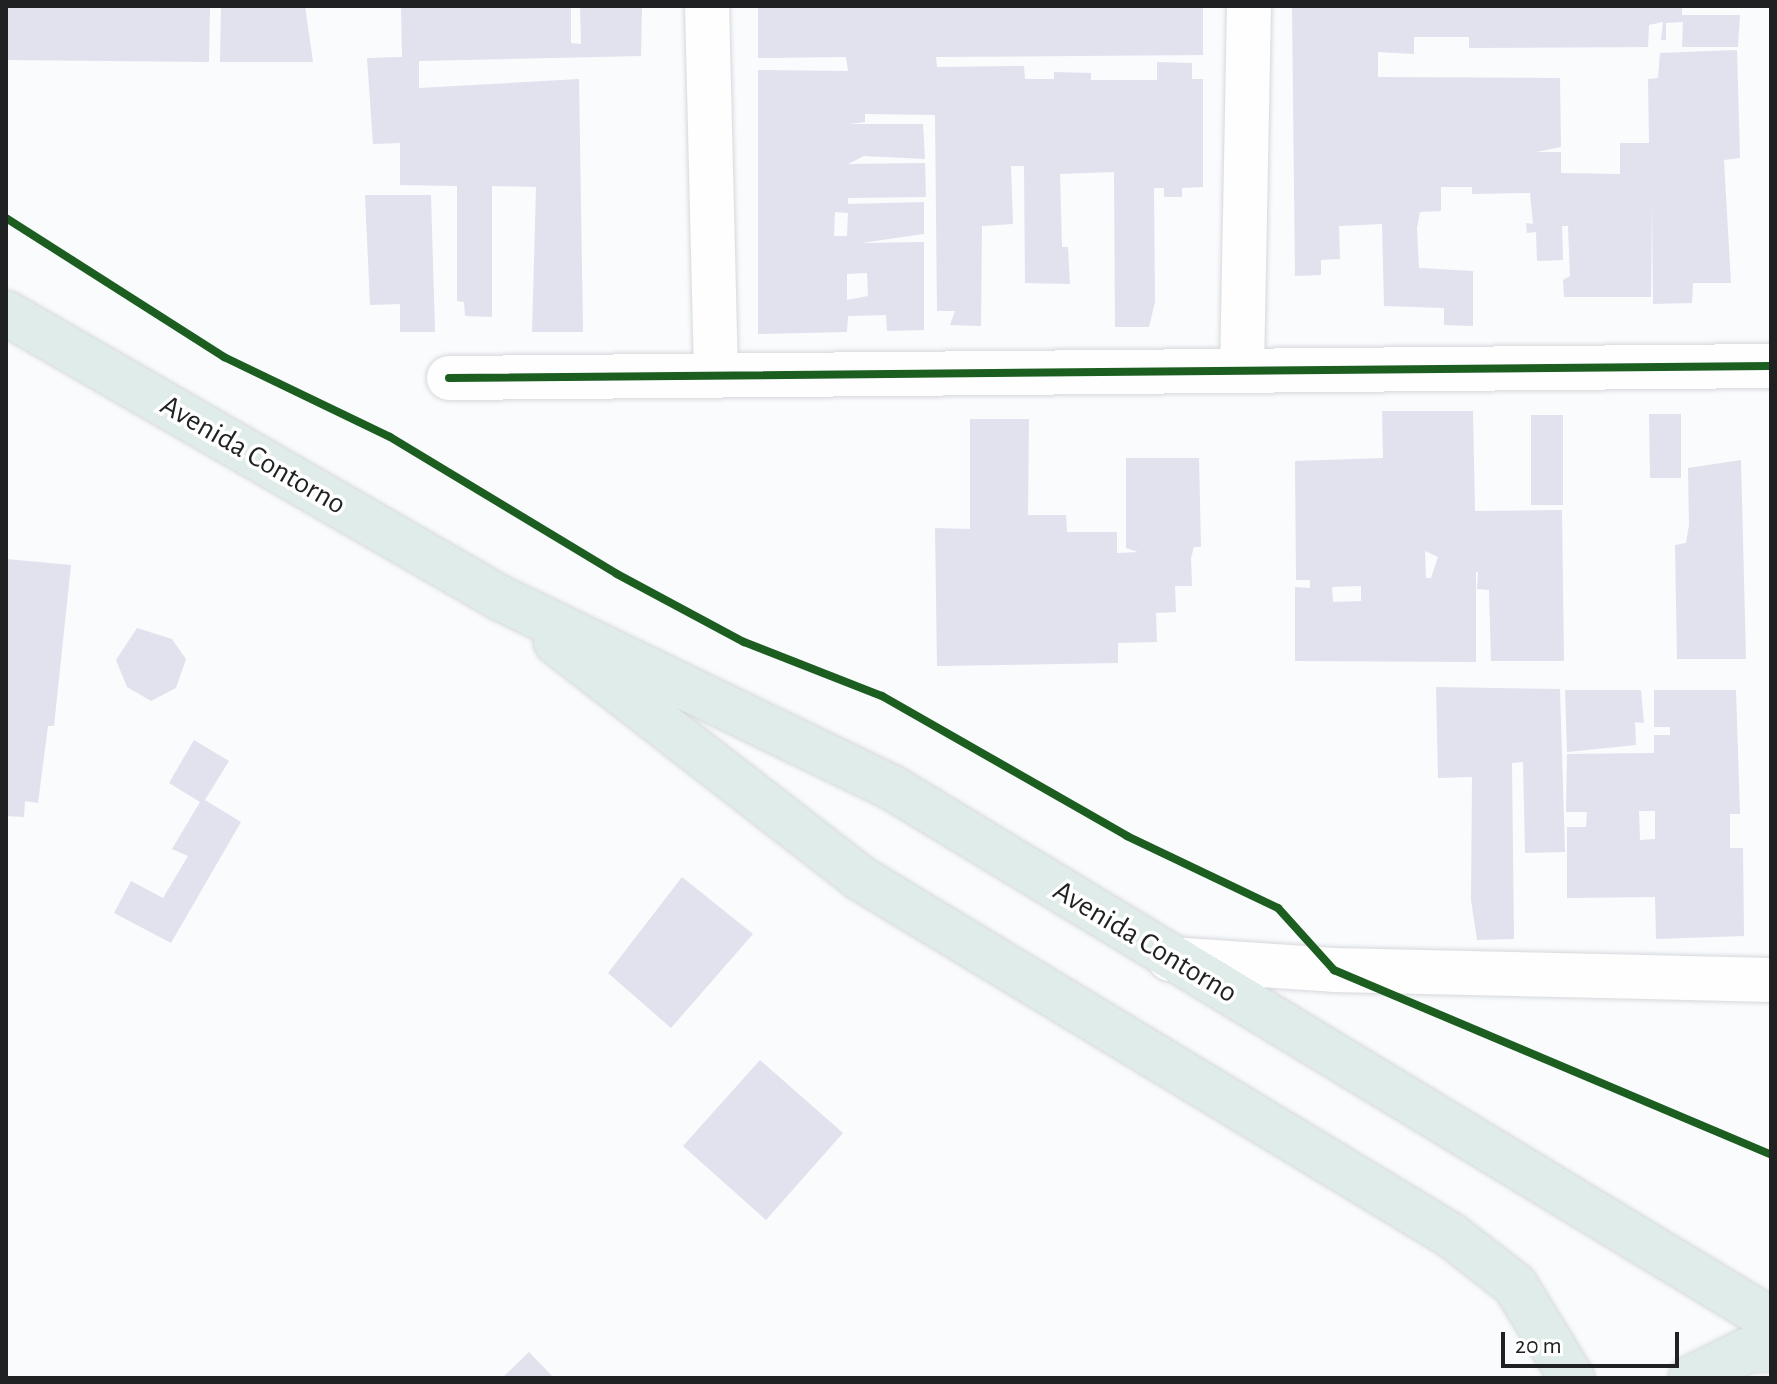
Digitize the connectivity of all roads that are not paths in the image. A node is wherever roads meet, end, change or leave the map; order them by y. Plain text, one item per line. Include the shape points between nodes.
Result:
1 (707, 6) edge
2 (1249, 6) edge
3 (6, 313) edge
4 (1771, 366) edge
5 (1242, 371) junction
6 (716, 376) junction
7 (449, 378) dead end
8 (500, 598) junction
9 (1170, 959) junction
10 (1771, 980) edge
11 (1771, 1320) edge
12 (1771, 1349) edge
13 (1572, 1378) edge
14 (1691, 1378) edge

1 - 6 street
2 - 5 street
3 - 8 main road, Avenida Contorno
4 - 5 street
5 - 6 street
6 - 7 street
8 - 9 main road, Avenida Contorno via 891,787
8 - 13 main road, Avenida Contorno via 860,878 1452,1236 1515,1285
9 - 10 street via 1334,970
9 - 11 main road, Avenida Contorno
12 - 14 main road via 1748,1350

